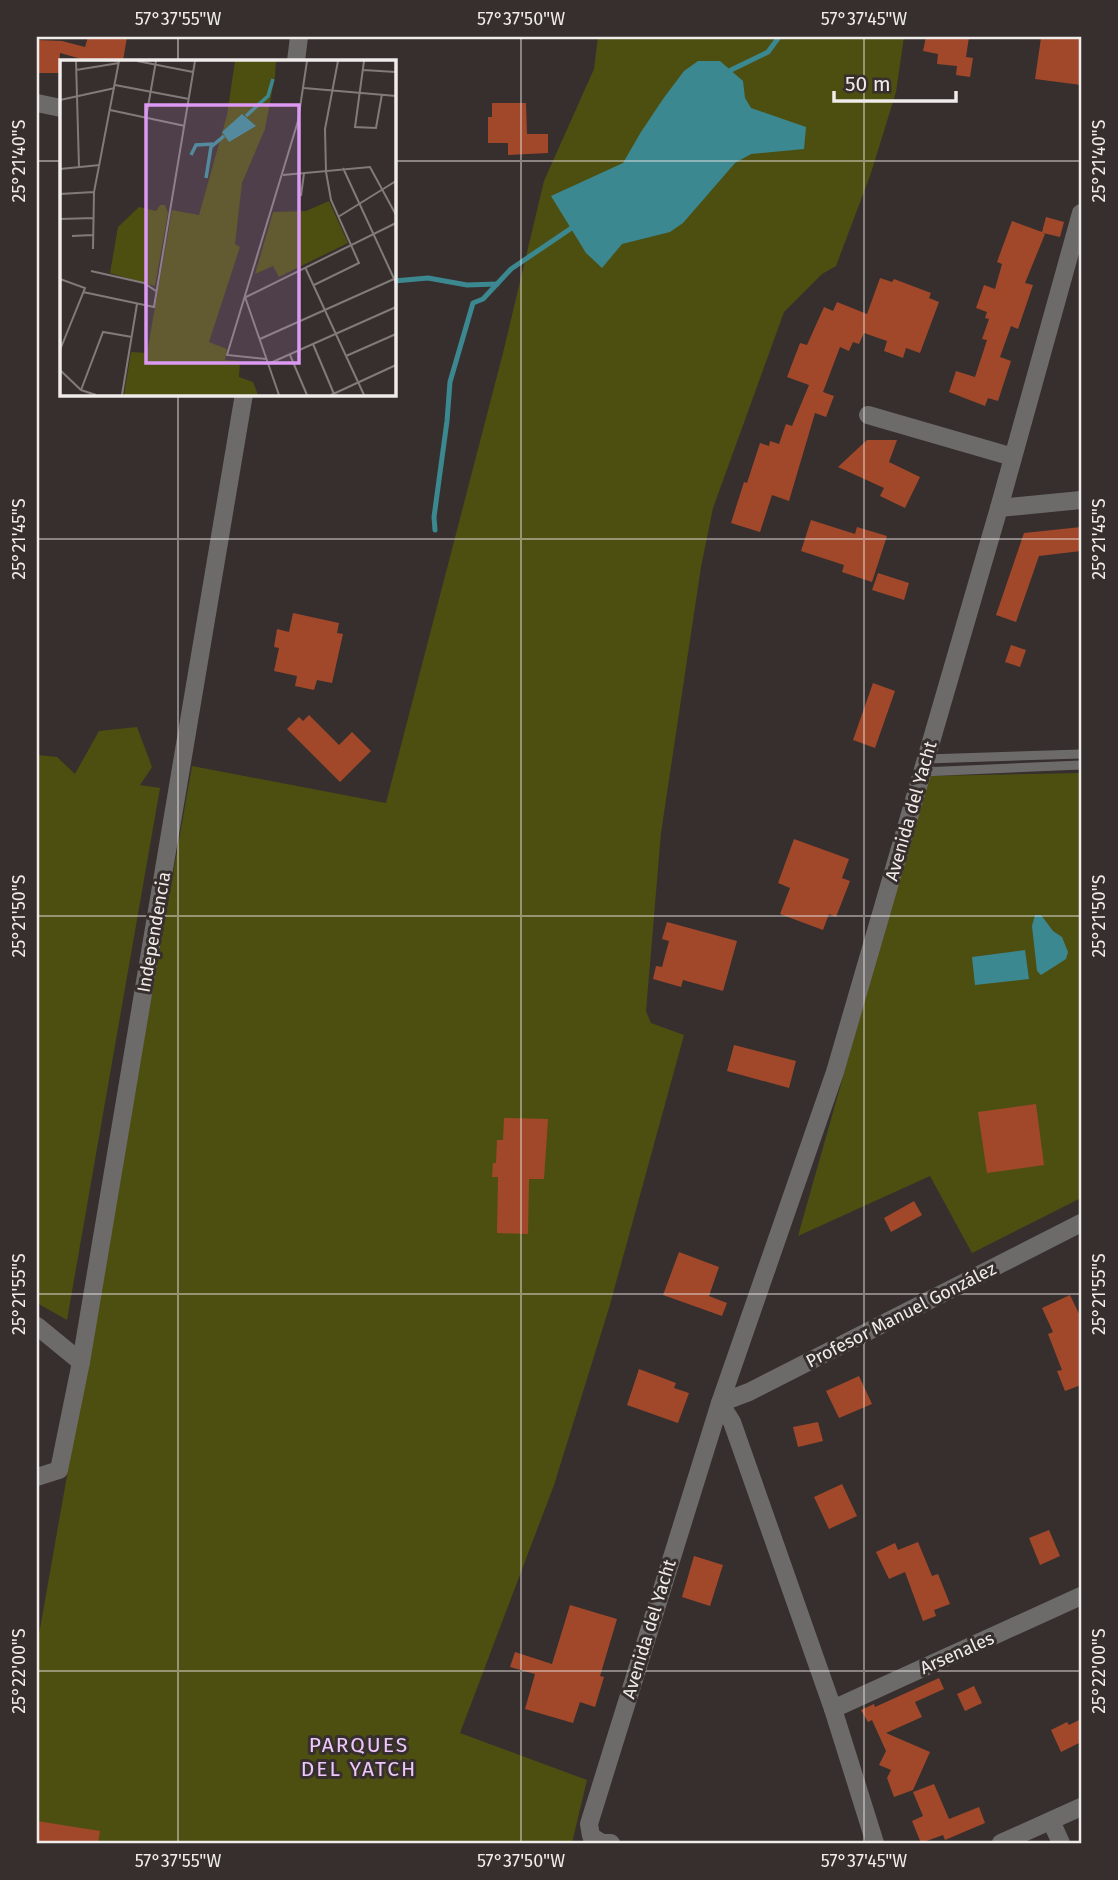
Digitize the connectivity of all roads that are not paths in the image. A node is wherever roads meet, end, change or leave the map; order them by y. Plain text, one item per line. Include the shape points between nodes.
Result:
1 (299, 37) edge
2 (296, 60) edge
3 (37, 103) edge
4 (60, 108) edge
5 (1081, 213) edge
6 (244, 396) edge
7 (868, 415) dead end
8 (1013, 457) junction
9 (1081, 500) edge
10 (999, 508) junction
11 (1081, 754) edge
12 (1035, 755) junction
13 (924, 765) junction
14 (1081, 765) edge
15 (1034, 767) junction
16 (1081, 1223) edge
17 (37, 1326) edge
18 (80, 1362) junction
19 (720, 1403) junction
20 (37, 1477) edge
21 (1081, 1596) edge
22 (833, 1709) junction
23 (1081, 1807) edge
24 (1051, 1821) junction
25 (611, 1843) edge
26 (875, 1843) edge
27 (1001, 1843) edge
28 (1061, 1843) edge

1 - 2 street
3 - 4 street
5 - 8 street, Avenida del Yacht
6 - 18 street, Independencia
7 - 8 street
8 - 10 street, Avenida del Yacht
9 - 10 street
10 - 13 street, Avenida del Yacht
11 - 12 lane
12 - 13 lane
12 - 15 lane
13 - 15 lane
13 - 19 street, Avenida del Yacht via 835,1072
14 - 15 lane
16 - 19 street, Profesor Manuel González
17 - 18 street
18 - 20 street, Independencia via 59,1470
19 - 22 street via 732,1422
19 - 25 street, Avenida del Yacht via 589,1824 592,1836
21 - 22 street, Arsenales
22 - 26 street
23 - 24 street
24 - 27 street
24 - 28 street

